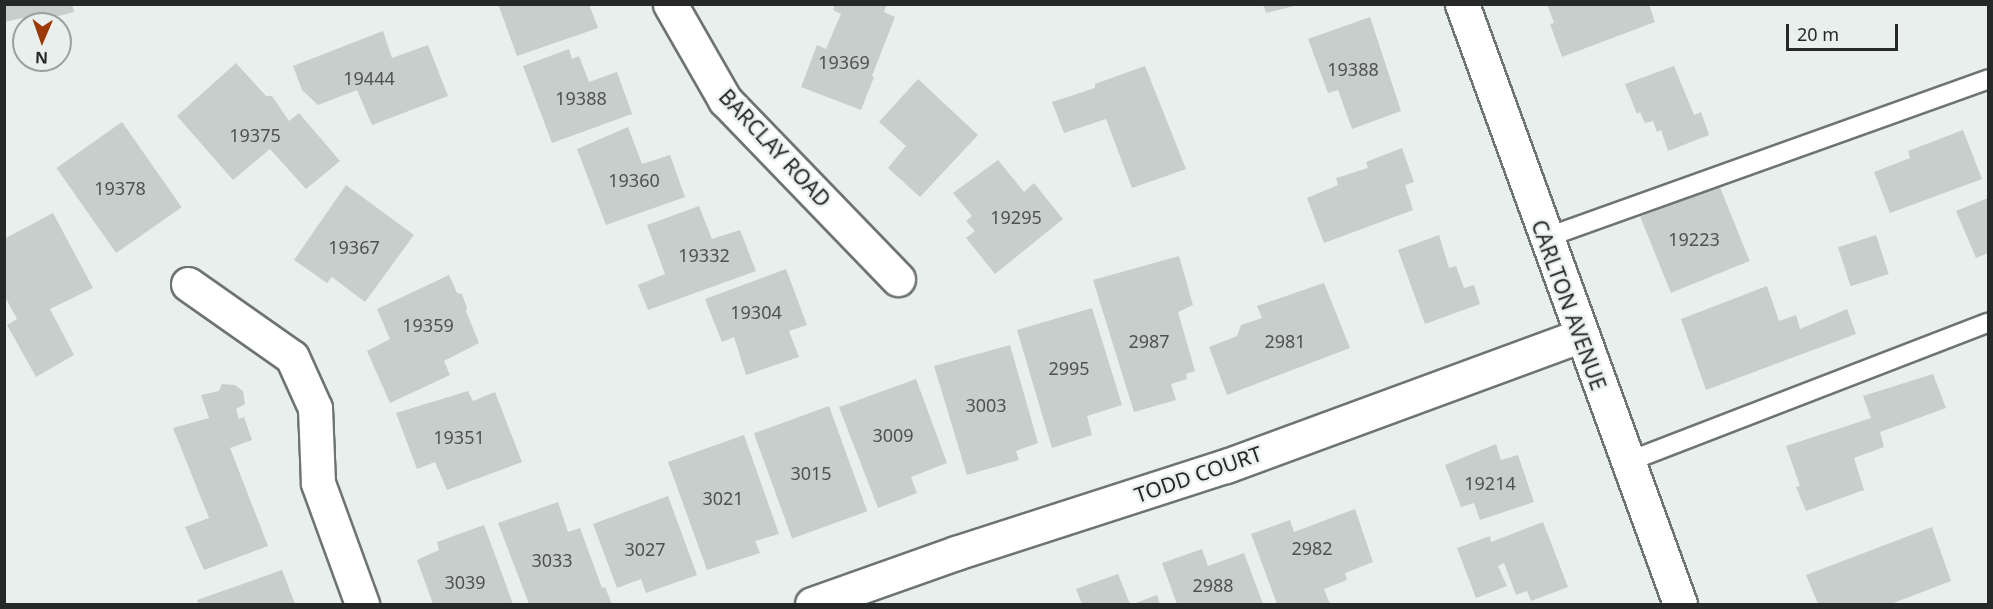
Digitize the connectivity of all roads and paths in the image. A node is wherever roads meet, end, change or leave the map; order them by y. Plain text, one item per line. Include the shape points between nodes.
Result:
1 (670, 4) edge
2 (1462, 4) edge
3 (1989, 79) edge
4 (1545, 238) junction
5 (898, 279) dead end
6 (188, 284) dead end
7 (1989, 323) edge
8 (1580, 336) junction
9 (1627, 462) junction
10 (362, 604) edge
11 (812, 604) edge
12 (1680, 604) edge

1 - 5 street, BARCLAY ROAD via 725,100
2 - 4 street, CARLTON AVENUE
3 - 4 lane
4 - 8 street, CARLTON AVENUE
6 - 10 street via 292,357 315,408 318,483
7 - 9 lane
8 - 9 street, CARLTON AVENUE
8 - 11 street, TODD COURT via 1226,466
9 - 12 street, CARLTON AVENUE

